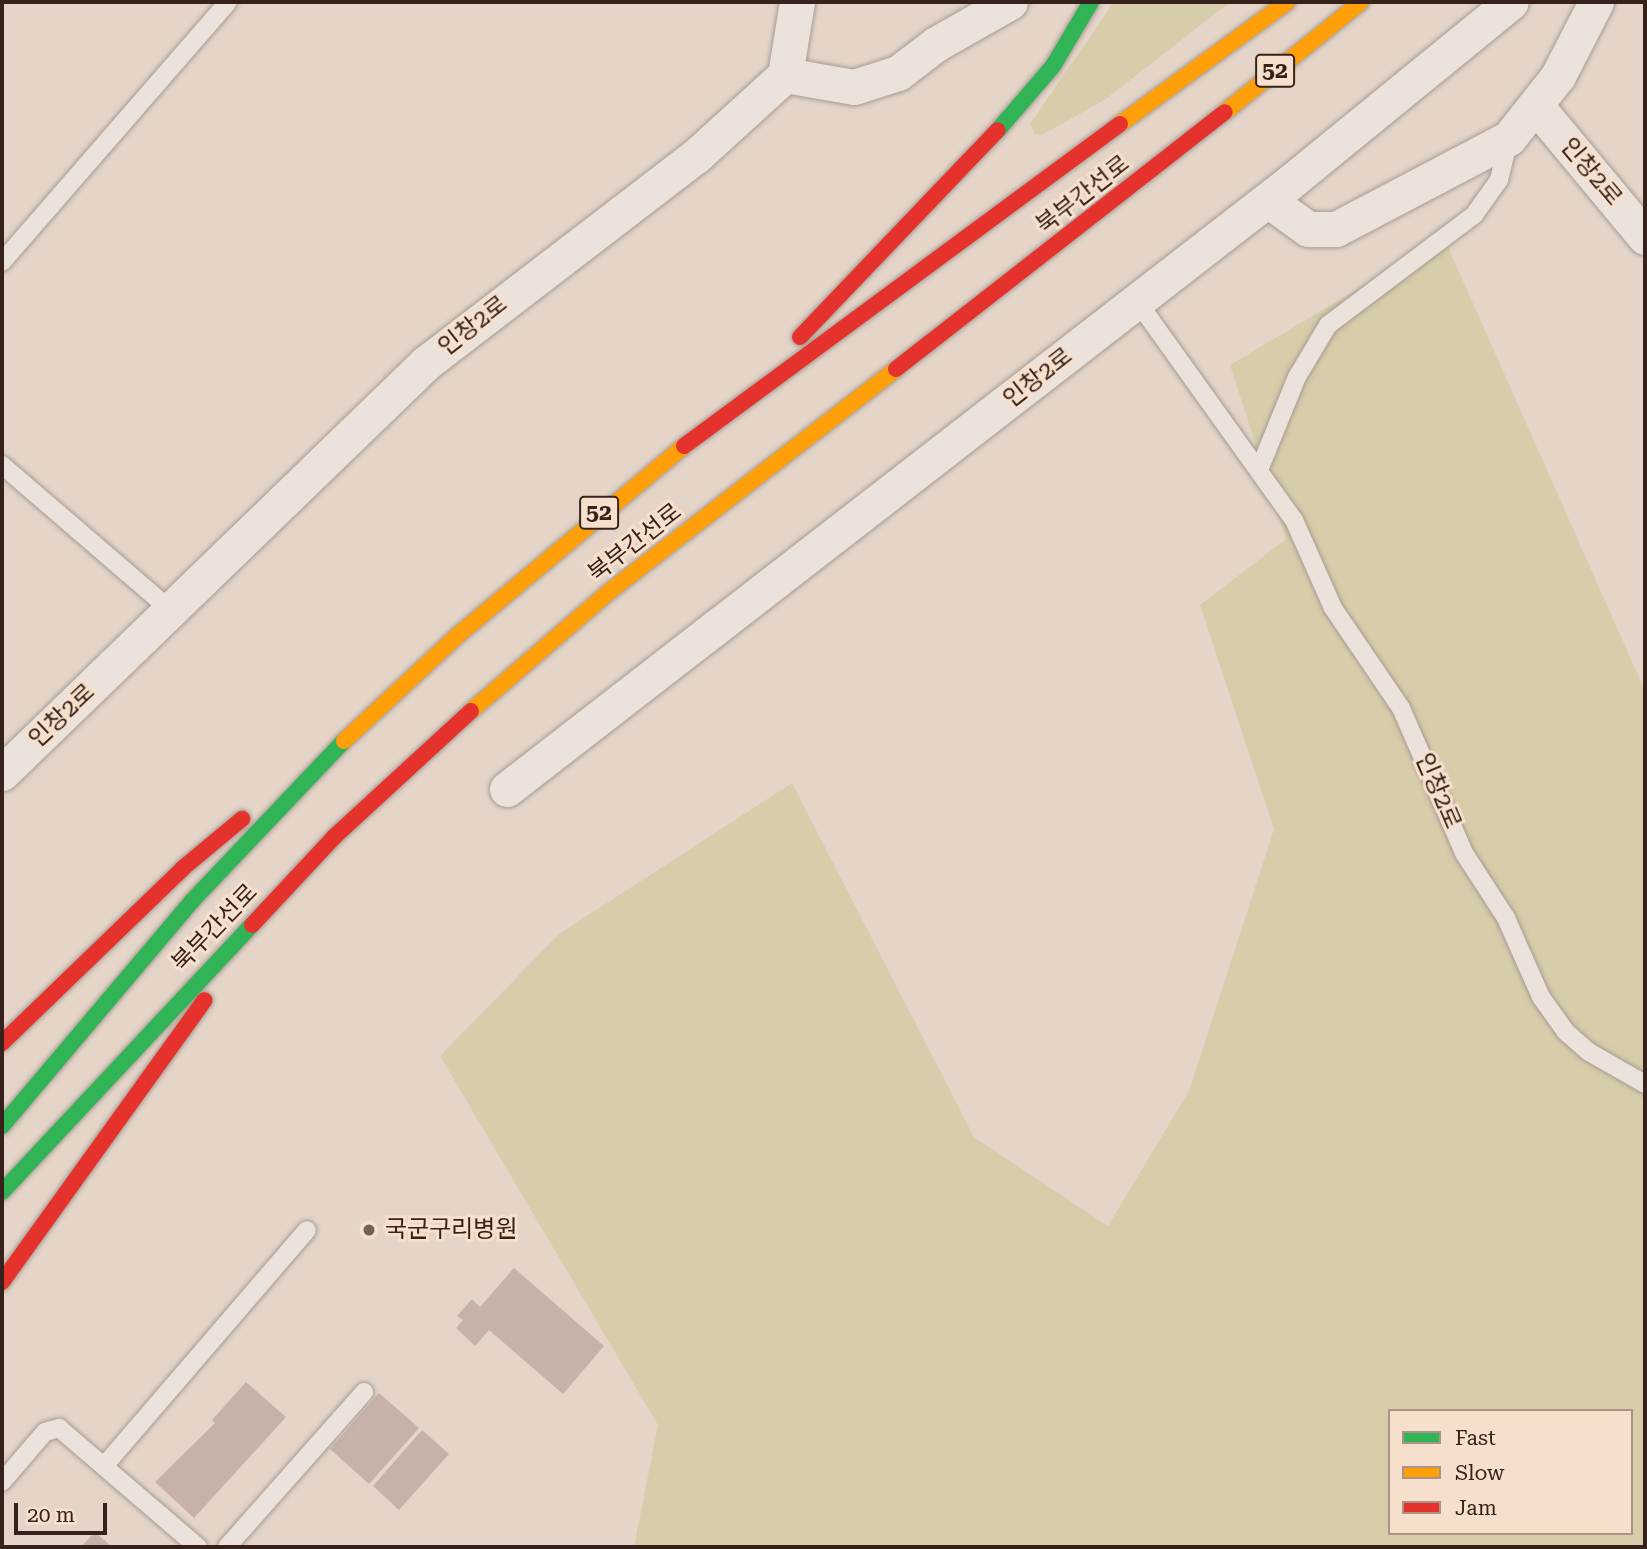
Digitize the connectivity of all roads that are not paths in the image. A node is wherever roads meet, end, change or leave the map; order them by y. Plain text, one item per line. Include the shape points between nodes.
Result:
1 (228, 2) edge
2 (797, 2) edge
3 (1010, 2) edge
4 (1091, 2) edge
5 (1287, 2) edge
6 (1361, 2) edge
7 (1378, 2) edge
8 (1511, 2) edge
9 (1597, 2) edge
10 (785, 75) junction
11 (1536, 107) junction
12 (1510, 138) junction
13 (1190, 141) junction
14 (1268, 200) junction
15 (1645, 237) edge
16 (2, 262) edge
17 (1137, 301) junction
18 (733, 408) junction
19 (2, 465) edge
20 (1259, 470) junction
21 (172, 611) junction
22 (341, 744) junction
23 (2, 773) edge
24 (507, 789) dead end
25 (334, 836) junction
26 (2, 1043) edge
27 (1645, 1084) edge
28 (2, 1126) edge
29 (2, 1192) edge
30 (306, 1230) dead end
31 (2, 1282) edge
32 (364, 1392) dead end
33 (104, 1466) junction
34 (2, 1482) edge
35 (198, 1547) edge
36 (227, 1547) edge

1 - 16 lane
2 - 10 street
3 - 10 street via 936,44 898,73 854,87
4 - 18 highway via 1053,66 962,171
5 - 18 highway, 북부간선로 / 52
6 - 13 highway, 북부간선로 / 52
7 - 13 highway
8 - 14 street, 인창2로
9 - 11 street
10 - 21 street, 인창2로 via 696,156 426,363
11 - 12 street
11 - 15 street, 인창2로
12 - 14 street via 1336,229 1308,229
12 - 20 lane via 1499,180 1474,215 1328,325 1297,377
13 - 25 highway, 북부간선로 / 52 via 610,591
14 - 17 street, 인창2로
17 - 20 lane, 인창2로
17 - 24 street, 인창2로
18 - 22 highway, 북부간선로 / 52 via 557,550
19 - 21 lane
20 - 27 lane, 인창2로 via 1294,520 1333,608 1401,708 1464,853 1506,918 1541,997 1566,1032 1590,1052
21 - 23 street, 인창2로
22 - 26 highway via 202,851
22 - 28 highway, 북부간선로 / 52 via 192,901
25 - 29 highway, 북부간선로 / 52
25 - 31 highway via 204,1001
30 - 33 lane
32 - 36 lane
33 - 34 lane via 65,1431 52,1428
33 - 35 lane

